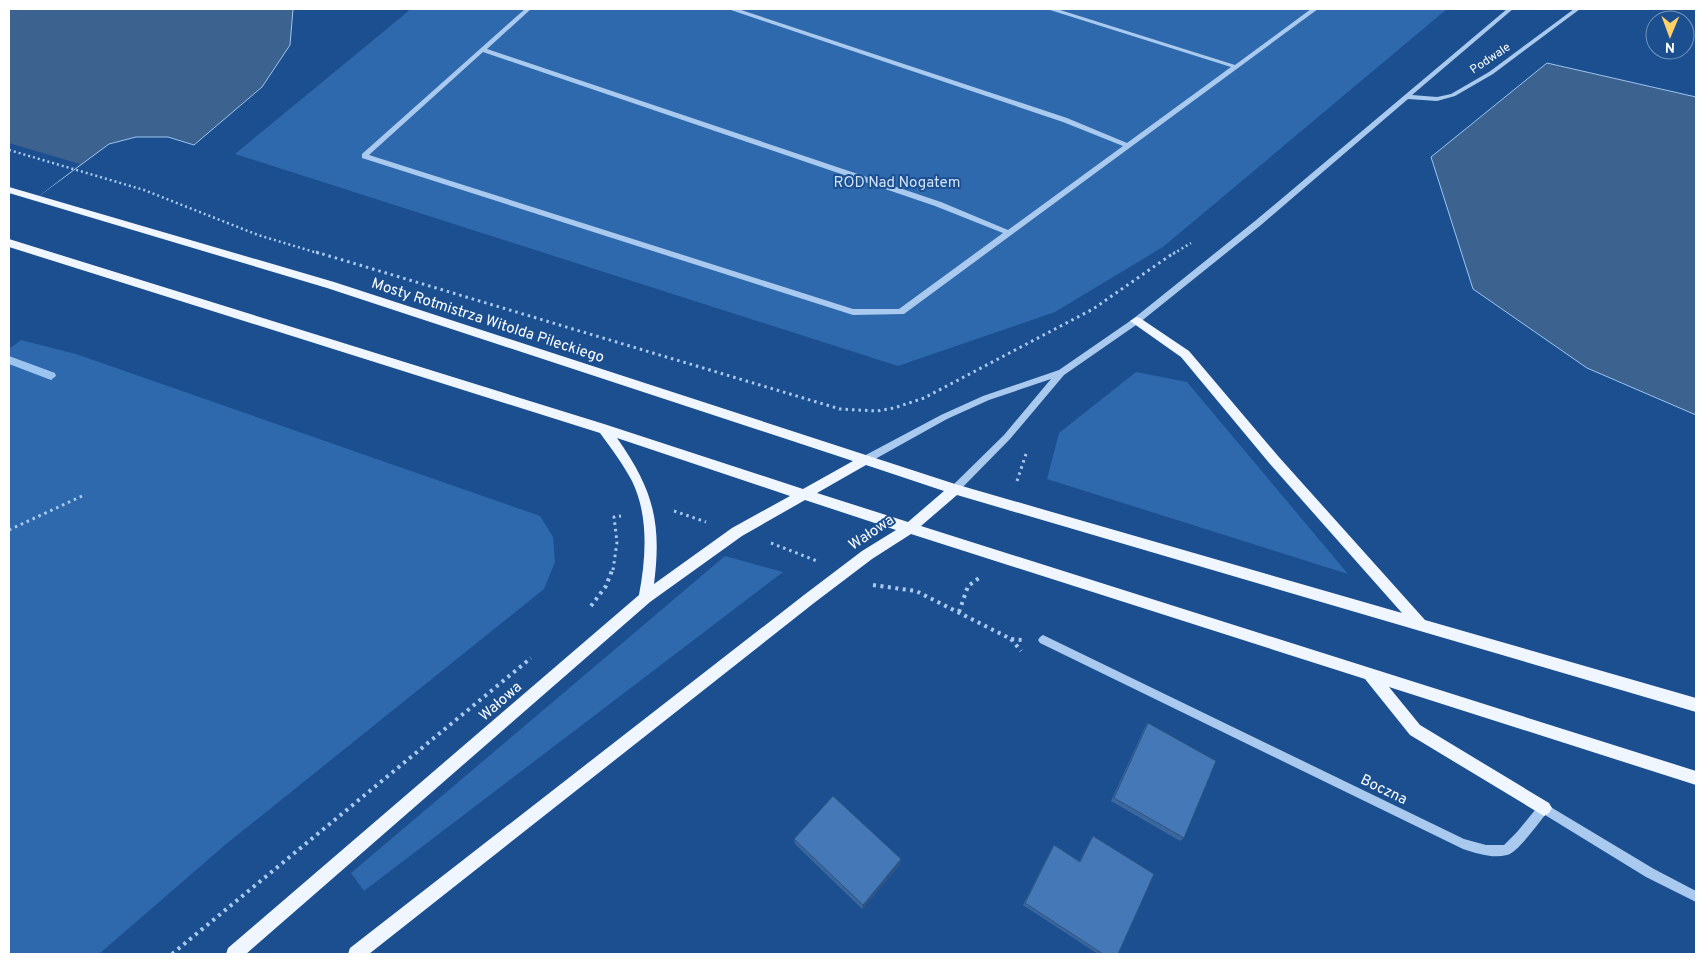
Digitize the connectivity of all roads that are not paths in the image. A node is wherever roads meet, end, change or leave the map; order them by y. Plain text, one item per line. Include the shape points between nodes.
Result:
1 (528, 9) edge
2 (733, 9) edge
3 (1052, 9) edge
4 (1315, 9) edge
5 (1510, 9) edge
6 (1577, 9) edge
7 (482, 50) junction
8 (1236, 67) junction
9 (1406, 97) junction
10 (1128, 146) junction
11 (9, 190) edge
12 (1009, 233) junction
13 (9, 243) edge
14 (1136, 321) junction
15 (1060, 373) junction
16 (604, 429) junction
17 (865, 460) junction
18 (955, 489) junction
19 (805, 495) junction
20 (910, 528) junction
21 (645, 598) junction
22 (1422, 626) junction
23 (1042, 640) dead end
24 (1368, 674) junction
25 (1696, 705) edge
26 (1696, 778) edge
27 (1544, 808) junction
28 (1696, 898) edge
29 (234, 954) edge
30 (356, 954) edge

1 - 7 street
2 - 10 street via 1064,120
3 - 8 street
4 - 8 street
5 - 9 street
6 - 9 street, Podwale via 1492,73 1453,95 1437,99
7 - 12 street via 938,204
7 - 12 street via 364,156 853,312 901,312
8 - 10 street
9 - 14 street
10 - 12 street
11 - 17 main road, Mosty Rotmistrza Witolda Pileckiego via 330,285
13 - 16 main road
14 - 15 street
14 - 22 main road via 1185,354 1274,460
15 - 17 street via 986,398
15 - 18 street via 1007,437
16 - 19 main road
16 - 21 main road via 641,487 648,512 651,568
17 - 18 main road, Mosty Rotmistrza Witolda Pileckiego
17 - 19 main road, Wałowa
18 - 20 main road, Wałowa
18 - 22 main road, Mosty Rotmistrza Witolda Pileckiego
19 - 20 main road
19 - 21 main road, Wałowa via 737,532
20 - 24 main road
20 - 30 main road, Wałowa via 867,555 809,599
21 - 29 main road, Wałowa
22 - 25 main road, Mosty Rotmistrza Witolda Pileckiego
23 - 27 street, Boczna via 1462,844 1486,850 1506,850
24 - 26 main road
24 - 27 main road via 1415,730
27 - 28 street

